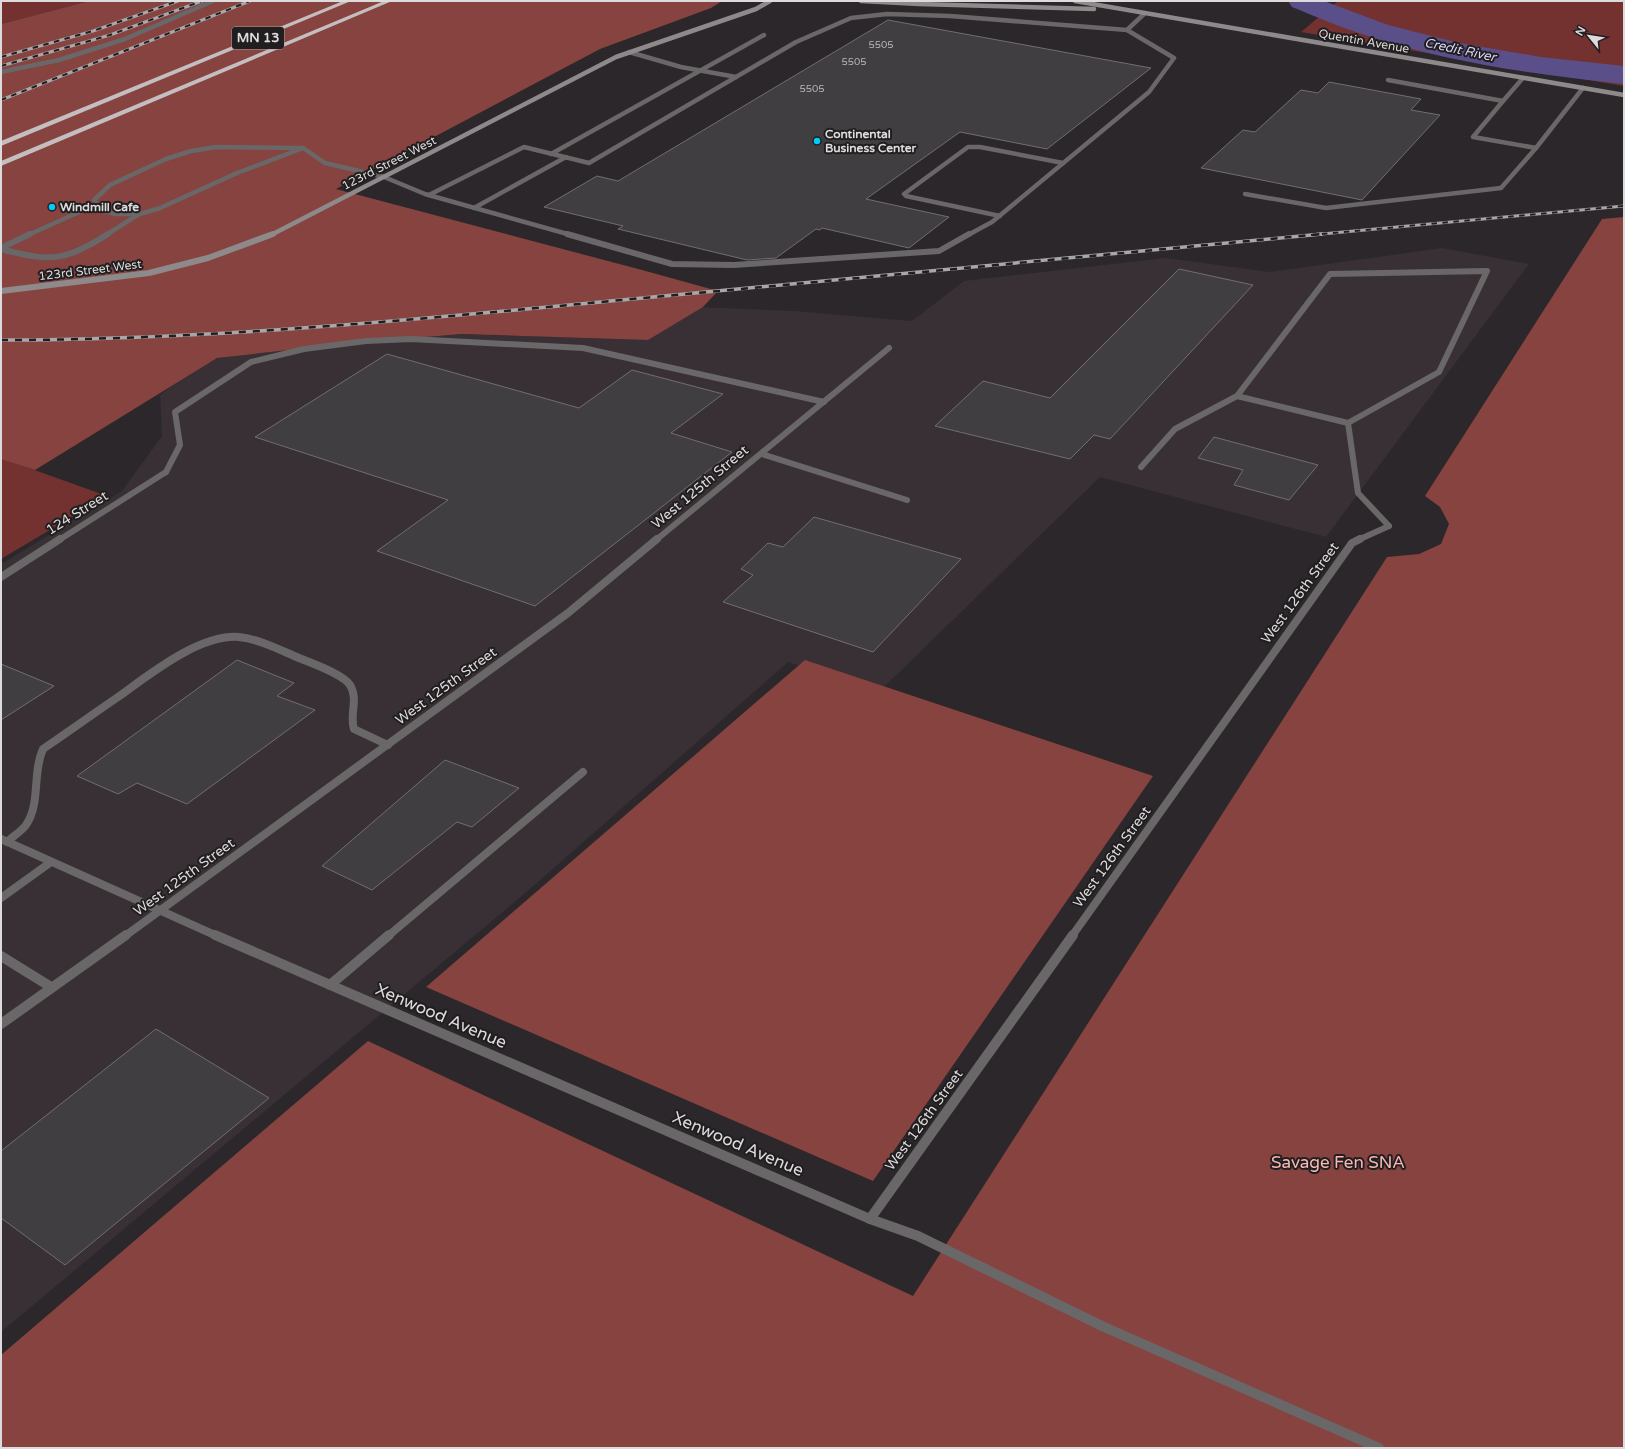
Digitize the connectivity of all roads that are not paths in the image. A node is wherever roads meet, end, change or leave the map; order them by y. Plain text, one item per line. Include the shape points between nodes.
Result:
1 (213, 1) edge
2 (348, 1) edge
3 (389, 1) edge
4 (770, 1) edge
5 (860, 1) edge
6 (1075, 1) edge
7 (1125, 11) junction
8 (1144, 14) junction
9 (1127, 30) junction
10 (764, 35) dead end
11 (629, 52) junction
12 (701, 71) junction
13 (1, 72) edge
14 (736, 77) junction
15 (1523, 78) junction
16 (1388, 80) dead end
17 (1583, 88) junction
18 (1624, 95) edge
19 (1503, 101) junction
20 (1, 144) edge
21 (303, 148) junction
22 (1536, 148) junction
23 (551, 154) junction
24 (566, 157) junction
25 (1063, 163) junction
26 (1, 164) edge
27 (384, 177) junction
28 (1245, 194) dead end
29 (429, 195) junction
30 (97, 204) junction
31 (474, 208) junction
32 (140, 214) junction
33 (1000, 216) junction
34 (1, 290) edge
35 (889, 348) dead end
36 (1237, 396) junction
37 (824, 402) junction
38 (1348, 423) junction
39 (762, 454) junction
40 (1141, 467) dead end
41 (907, 500) dead end
42 (1, 577) edge
43 (388, 745) junction
44 (583, 772) dead end
45 (4, 840) edge
46 (51, 862) junction
47 (1, 898) edge
48 (160, 911) junction
49 (1, 956) edge
50 (330, 985) junction
51 (51, 987) junction
52 (1, 1024) edge
53 (870, 1219) junction
54 (1379, 1448) edge

1 - 13 street via 125,40 59,60
2 - 20 highway, MN 13
3 - 26 highway, MN 13
4 - 11 street, 123rd Street West via 756,9
5 - 7 street, Quentin Avenue via 910,5 1018,6
6 - 7 street, Quentin Avenue
7 - 8 street, Quentin Avenue
8 - 9 street
8 - 15 street, Quentin Avenue
9 - 14 street via 1015,20 872,15 852,18 823,29
9 - 25 street via 1174,58 1148,92
10 - 12 street
11 - 12 street
11 - 27 street, 123rd Street West
12 - 14 street
12 - 23 street
14 - 24 street via 589,162
15 - 17 street, Quentin Avenue
15 - 19 street
16 - 19 street
17 - 18 street, Quentin Avenue
17 - 22 street
19 - 22 street via 1473,137
21 - 27 street via 325,163
21 - 30 street via 216,147 191,151 166,159 110,185 94,200
21 - 32 street
22 - 28 street via 1501,188 1326,208
23 - 24 street
23 - 29 street via 524,147
24 - 31 street
25 - 33 street
25 - 33 street via 968,147 904,194
27 - 29 street
27 - 34 street, 123rd Street West via 266,238 208,258 149,273
29 - 31 street
30 - 32 street via 101,210 115,214
30 - 32 street via 5,246 4,250 36,257 54,258 73,254
31 - 33 street via 672,264 726,265 939,251
35 - 37 street, West 125th Street
36 - 38 street
36 - 38 street via 1330,274 1487,271 1439,372
36 - 40 street via 1175,429
37 - 39 street, West 125th Street
37 - 42 street, 124 Street via 583,348 411,339 366,341 304,349 252,362 175,412 180,445 166,472
38 - 53 street, West 126th Street via 1358,493 1389,526 1352,543
39 - 41 street
39 - 43 street, West 125th Street via 568,613
43 - 45 street via 354,729 351,723 354,712 353,692 347,680 252,639 222,639 177,656 42,749 37,758 36,803 31,816 23,829
43 - 48 street, West 125th Street
44 - 50 street
45 - 46 street, Xenwood Avenue
46 - 47 street
46 - 48 street, Xenwood Avenue
48 - 50 street, Xenwood Avenue
48 - 51 street, West 125th Street
49 - 51 street
50 - 53 street, Xenwood Avenue
51 - 52 street, West 125th Street
53 - 54 street, Xenwood Avenue via 918,1236 1102,1326

